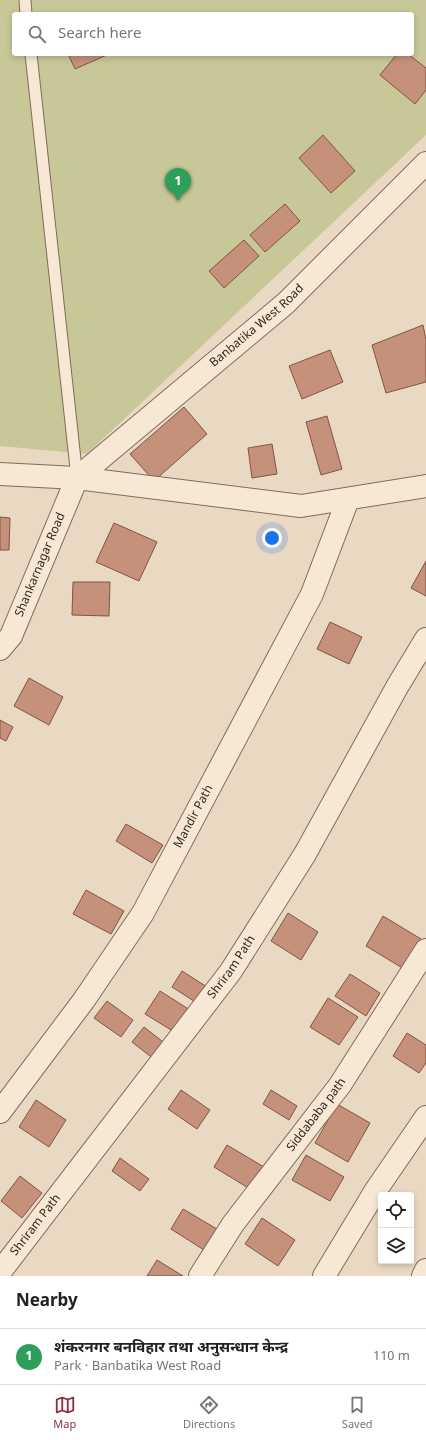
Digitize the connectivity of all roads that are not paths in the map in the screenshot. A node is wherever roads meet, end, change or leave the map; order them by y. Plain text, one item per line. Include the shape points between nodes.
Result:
1 (25, 0) edge
2 (26, 12) edge
3 (31, 56) edge
4 (426, 163) edge
5 (0, 474) edge
6 (77, 478) junction
7 (426, 486) edge
8 (348, 499) junction
9 (426, 638) edge
10 (0, 649) edge
11 (426, 950) edge
12 (0, 1112) edge
13 (426, 1117) edge
14 (426, 1270) edge
15 (0, 1272) edge
16 (200, 1276) edge
17 (324, 1276) edge
18 (422, 1276) edge

1 - 2 lane
3 - 6 lane
4 - 6 street, Banbatika West Road via 286,303
5 - 6 street
6 - 8 street via 301,506
6 - 10 street, Shankarnagar Road via 11,636
7 - 8 street
8 - 12 street, Mandir Path via 312,594 143,913 84,1000
9 - 15 street, Shriram Path via 304,854 231,971
11 - 16 street, Siddababa path via 340,1085 233,1224
13 - 17 street via 376,1190
14 - 18 street

